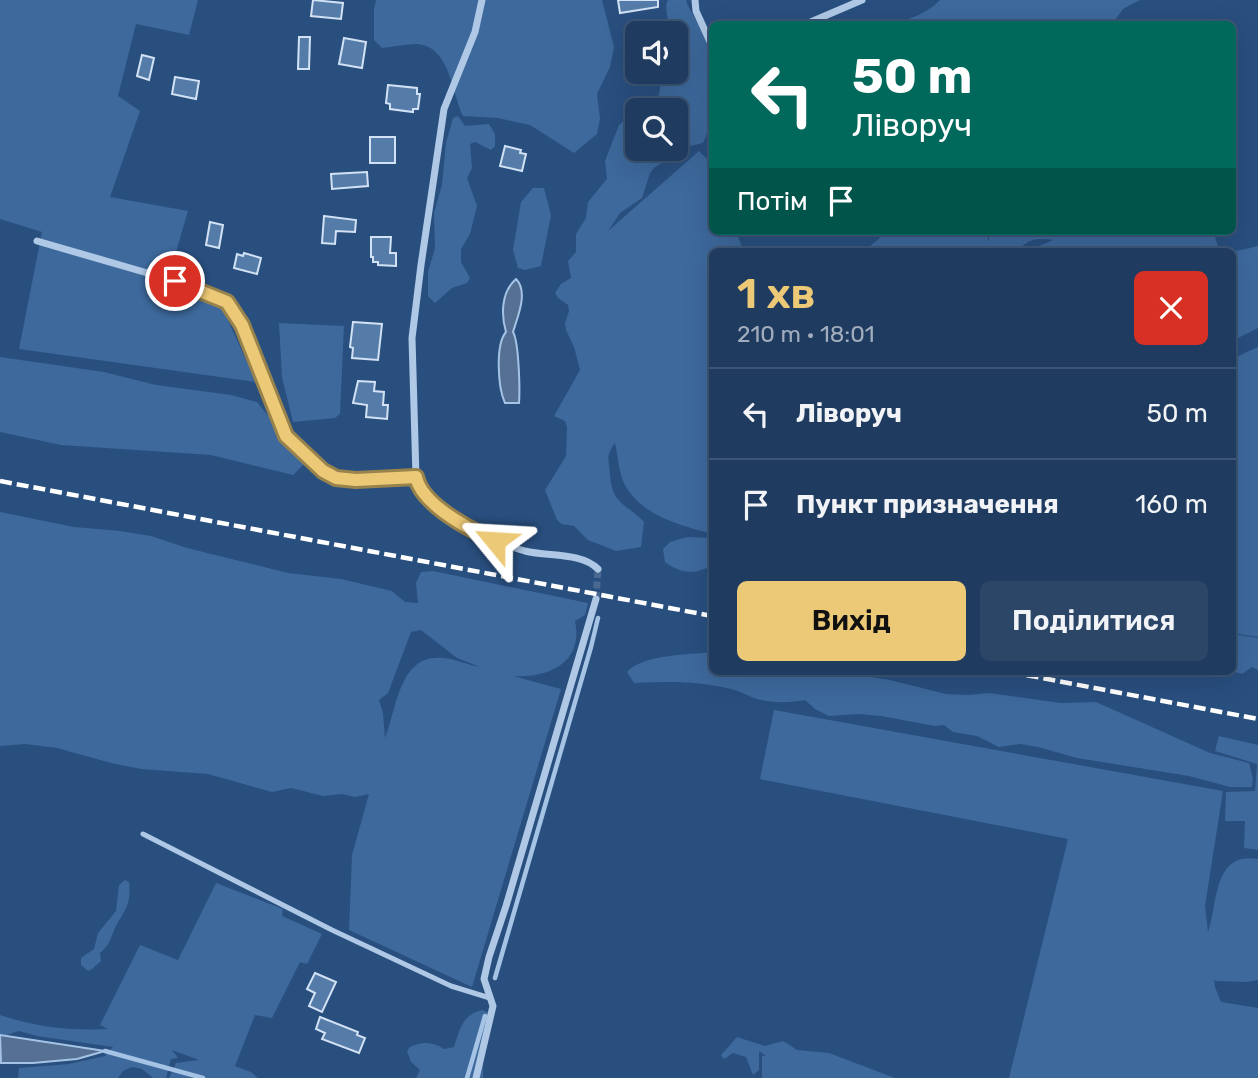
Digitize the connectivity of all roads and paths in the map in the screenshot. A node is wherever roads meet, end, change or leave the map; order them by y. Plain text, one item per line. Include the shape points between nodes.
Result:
1 (482, 0) edge
2 (695, 0) edge
3 (862, 0) edge
4 (813, 21) edge
5 (709, 39) edge
6 (37, 241) dead end
7 (416, 477) junction
8 (598, 569) dead end
9 (596, 599) tunnel mouth
10 (143, 834) dead end
11 (490, 998) junction
12 (476, 1078) edge

1 - 7 street via 475,32 444,109 422,252 412,338
2 - 5 street
3 - 4 street
6 - 7 street via 175,281 227,302 242,325 286,436 323,471 356,480
7 - 8 street via 419,490 432,503 468,529 528,551 590,561
9 - 11 street via 489,957 484,979
10 - 11 lane via 403,964
11 - 12 street via 493,1006

